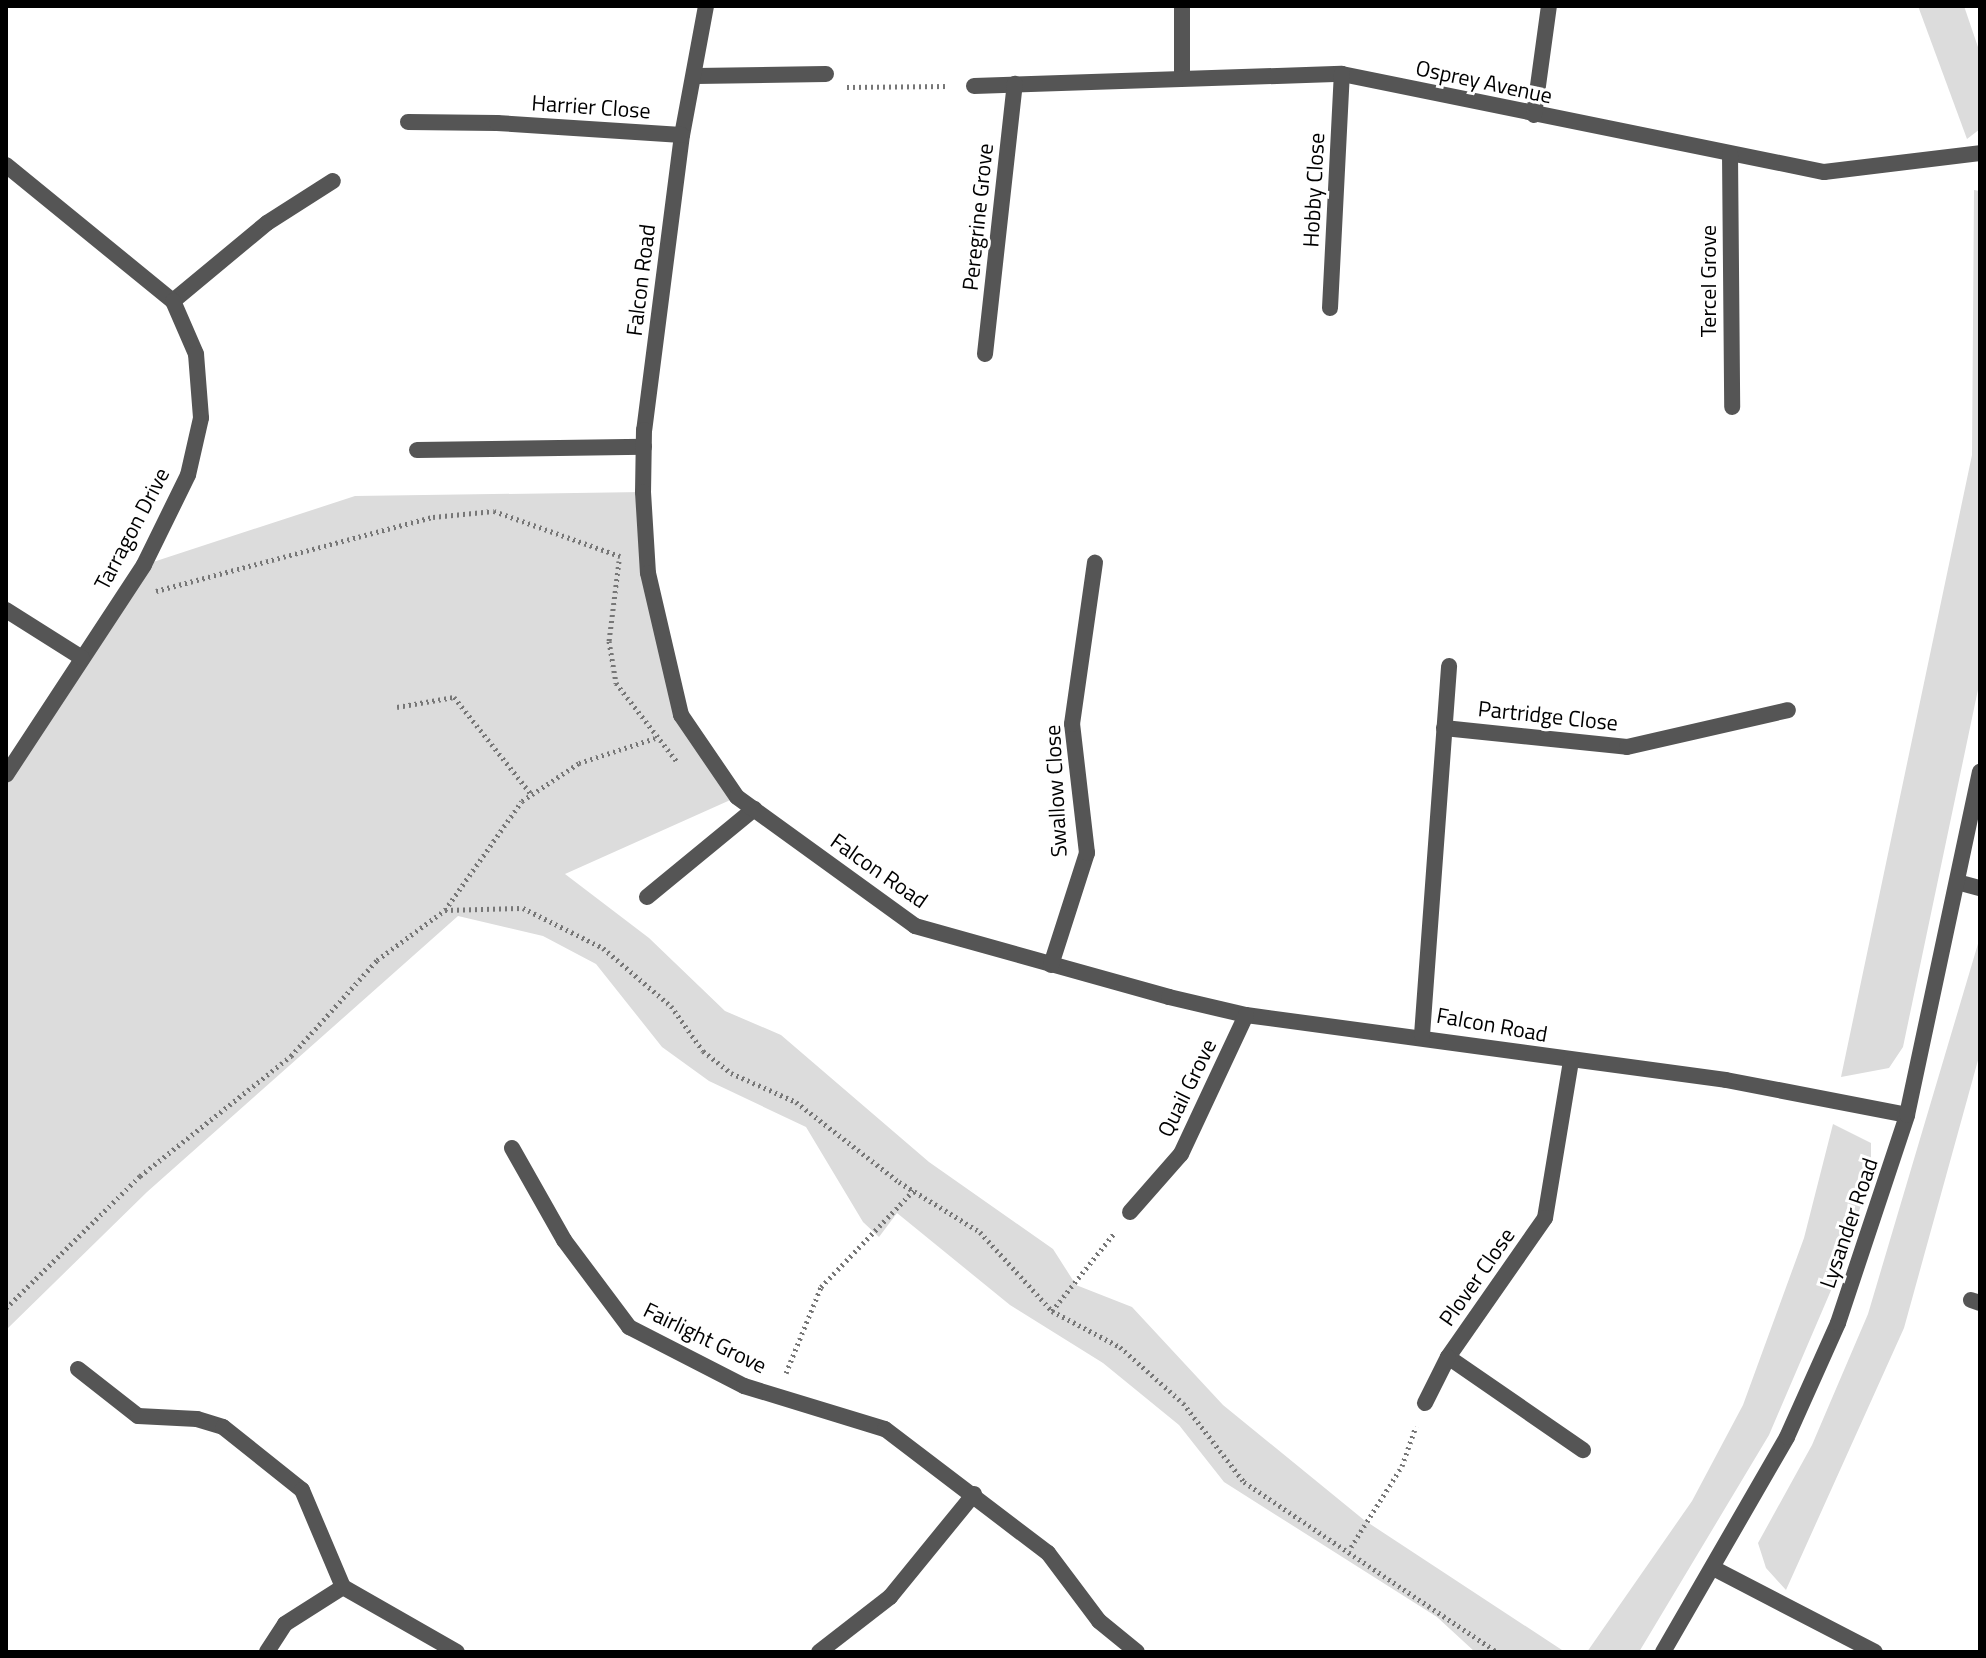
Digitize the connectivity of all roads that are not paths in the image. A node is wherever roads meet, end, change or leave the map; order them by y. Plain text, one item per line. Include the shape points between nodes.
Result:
1 (706, 6) edge
2 (1182, 6) edge
3 (1549, 6) edge
4 (826, 74) dead end
5 (1342, 74) junction
6 (1182, 75) junction
7 (696, 76) junction
8 (1015, 84) junction
9 (974, 86) dead end
10 (1534, 115) junction
11 (408, 122) dead end
12 (682, 135) junction
13 (1980, 153) edge
14 (1730, 154) junction
15 (6, 165) edge
16 (333, 181) dead end
17 (173, 301) junction
18 (1330, 308) dead end
19 (985, 354) dead end
20 (1732, 407) dead end
21 (644, 447) junction
22 (417, 450) dead end
23 (1095, 563) dead end
24 (6, 610) edge
25 (82, 658) junction
26 (1449, 666) dead end
27 (1788, 710) dead end
28 (1444, 728) junction
29 (1980, 772) edge
30 (6, 775) edge
31 (754, 809) junction
32 (1957, 882) junction
33 (1980, 888) edge
34 (647, 897) dead end
35 (1051, 965) junction
36 (1246, 1015) junction
37 (1422, 1035) junction
38 (1571, 1061) junction
39 (1907, 1115) junction
40 (512, 1148) dead end
41 (1130, 1212) road end
42 (1448, 1357) junction
43 (78, 1369) dead end
44 (1425, 1403) road end
45 (1583, 1450) dead end
46 (974, 1494) junction
47 (1715, 1569) junction
48 (343, 1587) junction
49 (267, 1652) edge
50 (457, 1652) edge
51 (819, 1652) edge
52 (1137, 1652) edge
53 (1663, 1652) edge
54 (1875, 1652) edge

1 - 7 street, Falcon Road
2 - 6 street
3 - 10 street
4 - 7 street
5 - 6 street, Osprey Avenue
5 - 10 street, Osprey Avenue
5 - 18 street, Hobby Close
6 - 8 street, Osprey Avenue
7 - 12 street, Falcon Road
8 - 9 street, Osprey Avenue
8 - 19 street, Peregrine Grove
10 - 14 street, Osprey Avenue
11 - 12 street, Harrier Close
12 - 21 street, Falcon Road
13 - 14 street, Osprey Avenue via 1824,172
14 - 20 street, Tercel Grove
15 - 17 street, Tarragon Drive
16 - 17 street via 267,223
17 - 25 street, Tarragon Drive via 196,354 201,418 188,475 128,589
21 - 22 street
21 - 31 street, Falcon Road via 648,573 681,715
23 - 35 street, Swallow Close via 1072,724 1087,853
24 - 25 street
25 - 30 street, Tarragon Drive
26 - 28 street, Partridge Close
27 - 28 street, Partridge Close via 1627,747
28 - 37 street, Partridge Close
29 - 32 street, Lysander Road
31 - 34 street
31 - 35 street, Falcon Road via 915,926
32 - 33 street
32 - 39 street, Lysander Road
35 - 36 street, Falcon Road
36 - 37 street, Falcon Road
36 - 41 street, Quail Grove via 1181,1154
37 - 38 street, Falcon Road
38 - 39 street, Falcon Road via 1726,1080
38 - 42 street, Plover Close via 1545,1218
39 - 47 street, Lysander Road via 1818,1372
40 - 46 street, Fairlight Grove via 564,1240 629,1327 777,1396 885,1429
42 - 44 street
42 - 45 street, Plover Close
43 - 48 street via 138,1416 197,1419 223,1427 302,1490
46 - 51 street via 890,1597
46 - 52 street, Fairlight Grove via 1048,1553 1099,1621
47 - 53 street, Lysander Road
47 - 54 street
48 - 49 street via 285,1624
48 - 50 street

